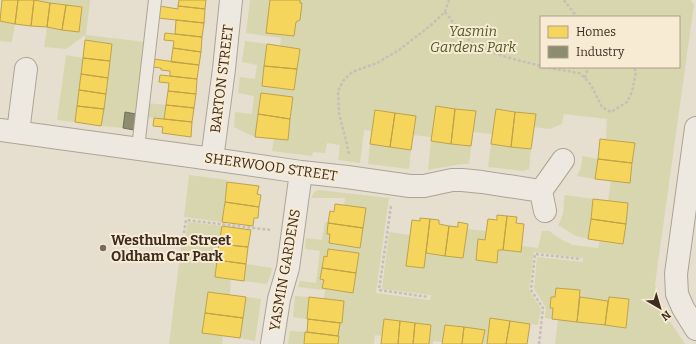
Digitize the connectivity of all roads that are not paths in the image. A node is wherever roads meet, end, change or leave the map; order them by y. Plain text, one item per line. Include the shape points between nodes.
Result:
1 (155, 0) edge
2 (232, 0) edge
3 (26, 69) dead end
4 (696, 128) edge
5 (9, 131) edge
6 (138, 148) junction
7 (212, 159) junction
8 (563, 160) dead end
9 (300, 172) junction
10 (696, 329) edge
11 (272, 344) edge

1 - 6 lane
2 - 7 street, BARTON STREET
3 - 5 street
4 - 10 street via 676,274 677,294
5 - 6 street, SHERWOOD STREET
6 - 7 street, SHERWOOD STREET
7 - 9 street, SHERWOOD STREET
8 - 9 street, SHERWOOD STREET via 543,201 482,182 452,180 415,186
9 - 11 street, YASMIN GARDENS via 288,268 279,300

